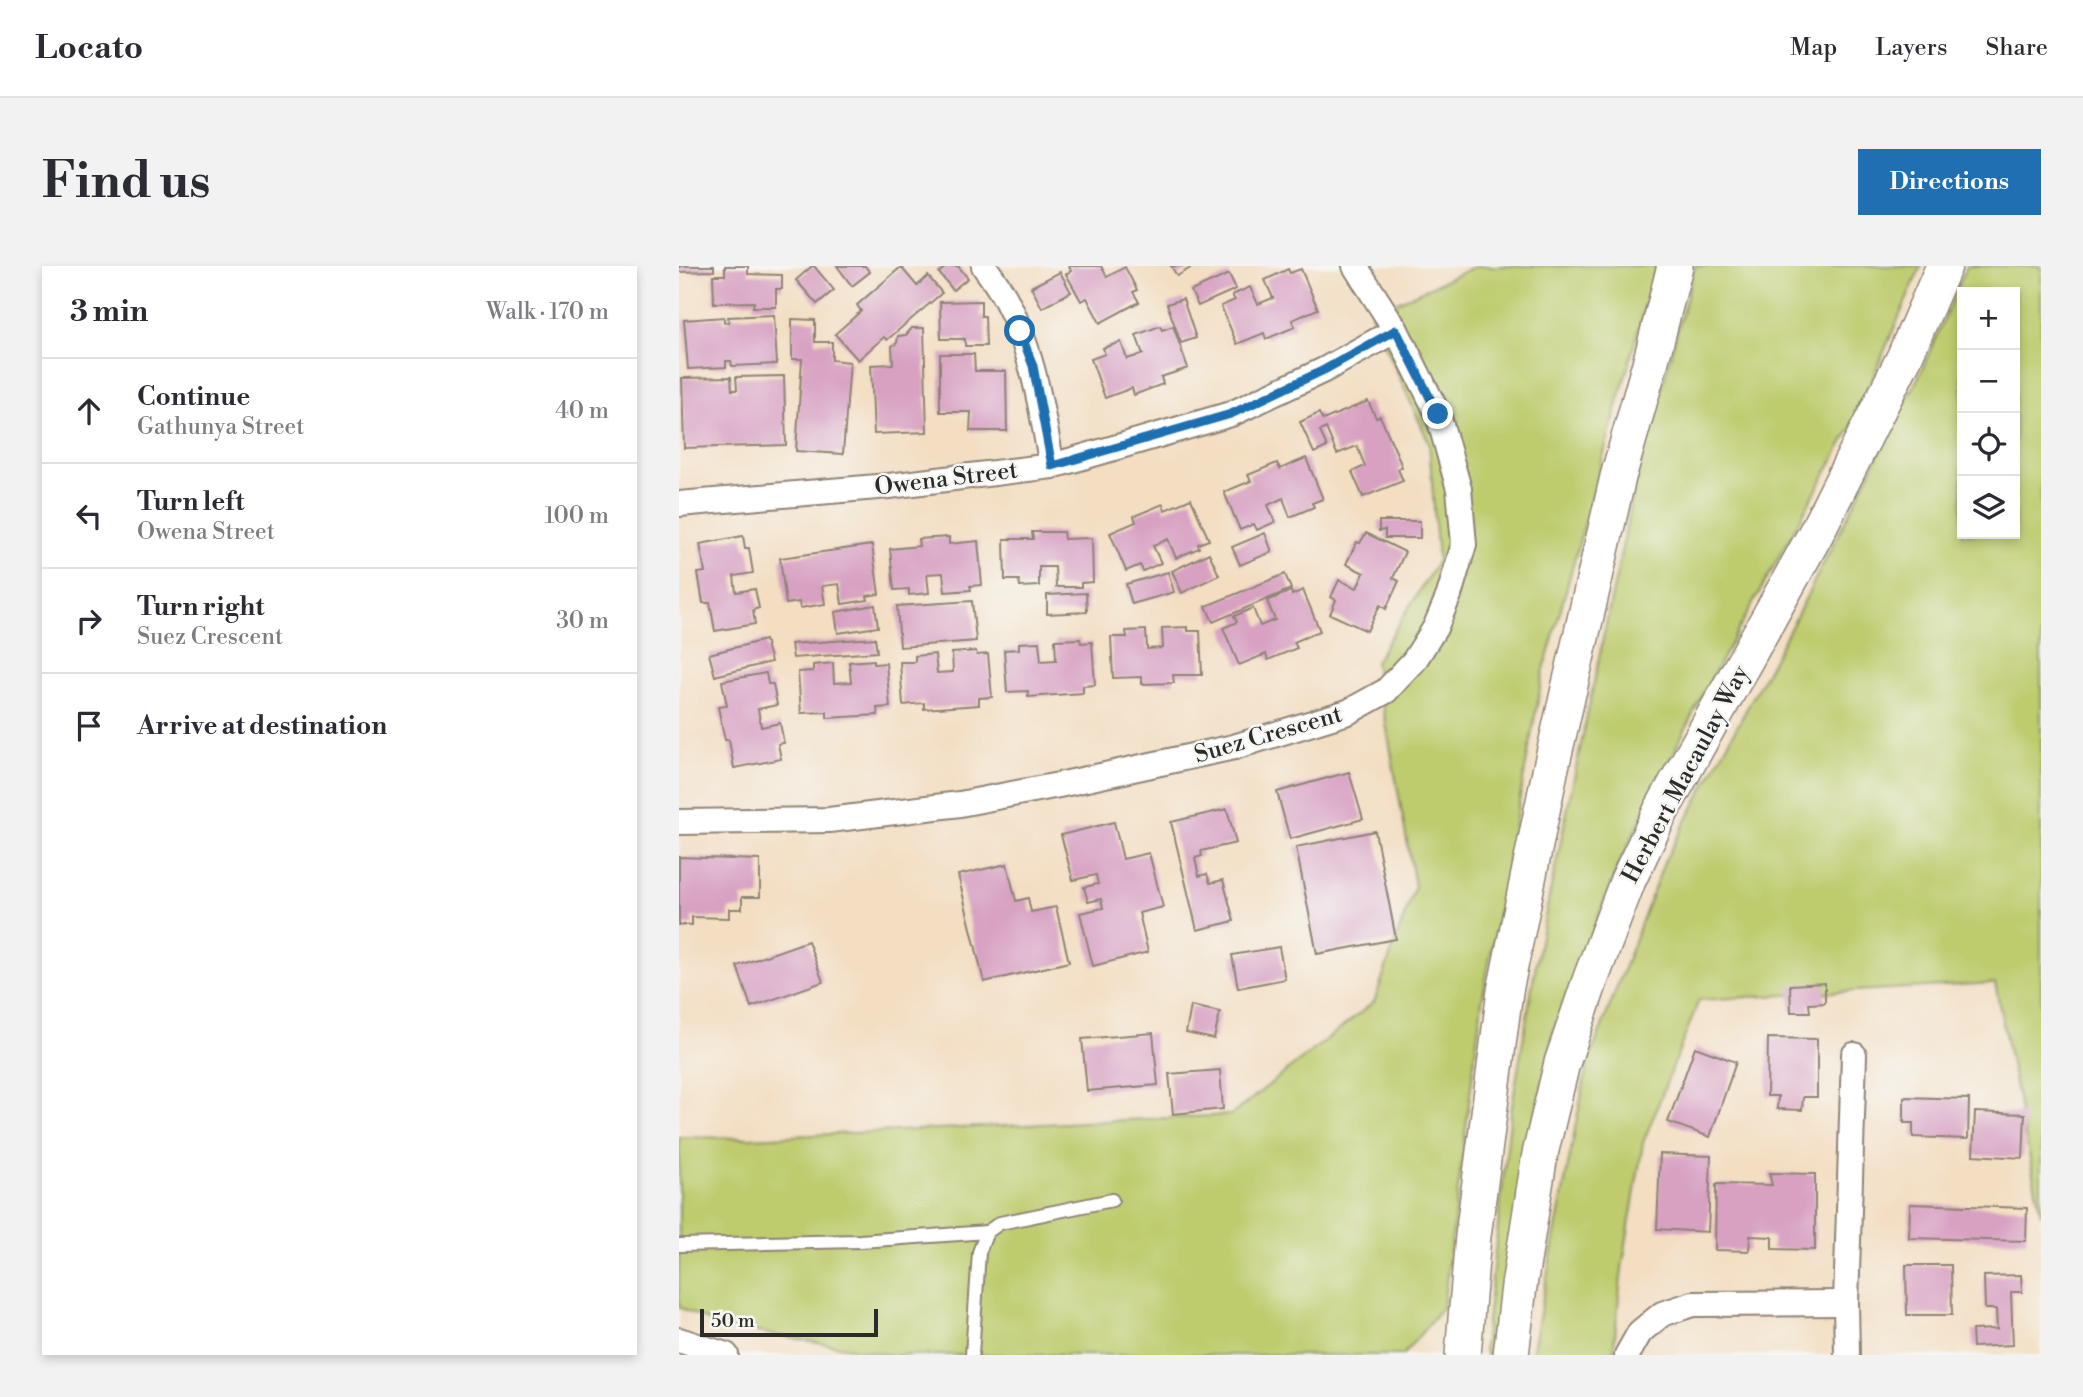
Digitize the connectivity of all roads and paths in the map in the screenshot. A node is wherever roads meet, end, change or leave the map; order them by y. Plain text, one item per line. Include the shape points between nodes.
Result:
1 (984, 266) edge
2 (1355, 266) edge
3 (1675, 266) edge
4 (1944, 266) edge
5 (1396, 330) junction
6 (1052, 466) junction
7 (679, 504) edge
8 (679, 822) edge
9 (1854, 1055) dead end
10 (1112, 1200) dead end
11 (987, 1232) junction
12 (679, 1245) edge
13 (1846, 1303) junction
14 (679, 1340) edge
15 (726, 1355) edge
16 (972, 1355) edge
17 (1463, 1355) edge
18 (1511, 1355) edge
19 (1627, 1355) edge
20 (1847, 1355) edge

1 - 6 street via 1005,296 1033,366
2 - 5 street, Suez Crescent
3 - 17 main road via 1618,477 1505,991 1473,1236
4 - 18 main road, Herbert Macaulay Way via 1904,358 1815,535 1661,811 1628,880 1562,1063 1540,1154
5 - 6 street, Owena Street via 1231,414
5 - 8 street, Suez Crescent via 1438,414 1459,489 1464,544 1435,628 1414,661 1386,691 1348,712 1234,747 960,804 829,820
6 - 7 street, Owena Street
9 - 13 street
10 - 11 lane via 1000,1223
11 - 12 lane via 860,1241
11 - 16 lane via 979,1252
13 - 19 street via 1693,1304 1662,1314 1640,1332
13 - 20 street
14 - 15 street

